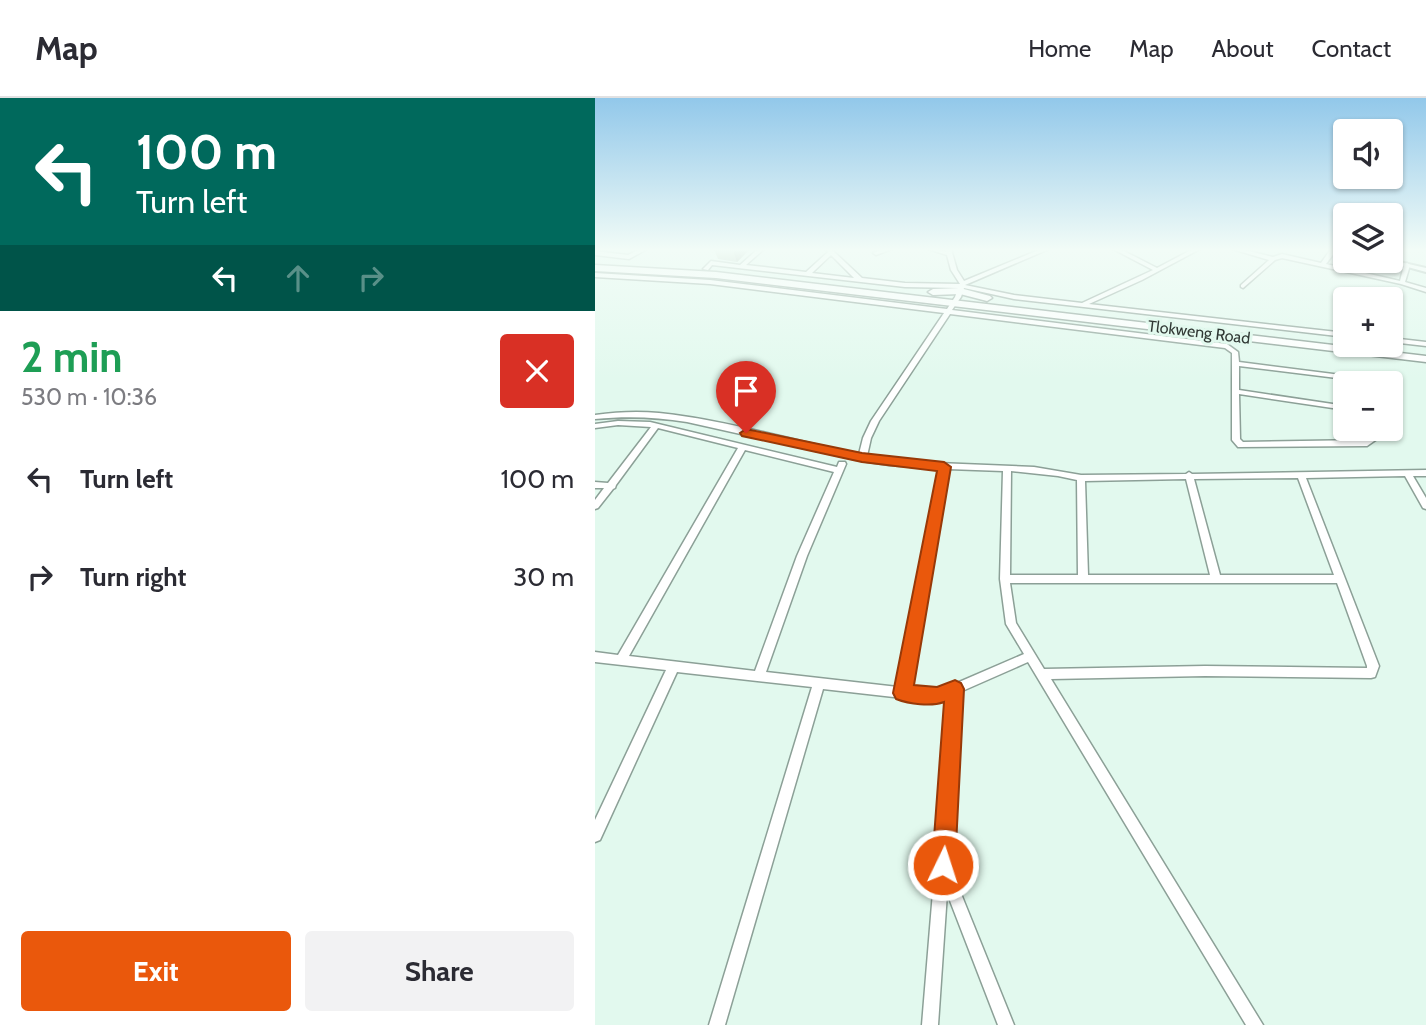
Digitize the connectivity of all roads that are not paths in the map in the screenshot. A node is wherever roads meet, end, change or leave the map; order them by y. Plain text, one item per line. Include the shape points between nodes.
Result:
1 (910, 292) edge
2 (925, 292) edge
3 (946, 292) edge
4 (963, 292) edge
5 (1109, 292) edge
6 (958, 295) junction
7 (1083, 304) junction
8 (1333, 333) edge
9 (1333, 340) edge
10 (1403, 341) edge
11 (1426, 344) edge
12 (1403, 349) edge
13 (1426, 351) edge
14 (1426, 359) edge
15 (1236, 364) junction
16 (1333, 375) edge
17 (1237, 392) junction
18 (1333, 406) edge
19 (595, 417) edge
20 (595, 426) edge
21 (656, 426) junction
22 (1370, 441) edge
23 (743, 446) junction
24 (846, 455) junction
25 (862, 458) junction
26 (944, 467) junction
27 (839, 470) junction
28 (1007, 470) junction
29 (1407, 473) junction
30 (1426, 473) edge
31 (1189, 475) junction
32 (1301, 475) junction
33 (1081, 478) junction
34 (595, 485) edge
35 (611, 486) junction
36 (595, 506) edge
37 (1426, 506) edge
38 (1083, 578) junction
39 (1216, 578) junction
40 (1005, 579) junction
41 (1341, 579) junction
42 (595, 657) edge
43 (1029, 657) junction
44 (621, 660) junction
45 (674, 666) junction
46 (1041, 674) junction
47 (759, 675) junction
48 (819, 682) junction
49 (955, 689) junction
50 (903, 693) junction
51 (595, 835) edge
52 (943, 865) junction
53 (717, 1025) edge
54 (930, 1025) edge
55 (1006, 1025) edge
56 (1255, 1025) edge

1 - 6 main road, Tlokweng Road
2 - 6 main road, Tlokweng Road
3 - 6 street
4 - 6 street
5 - 7 street
6 - 7 street
6 - 9 main road, Tlokweng Road
6 - 14 main road, Tlokweng Road
6 - 15 street via 1227,346 1234,349
6 - 25 street via 875,421
7 - 8 street
10 - 11 street
12 - 13 main road
15 - 16 street
15 - 17 street
17 - 18 street
17 - 22 street via 1236,440 1244,446
19 - 24 street via 672,417
20 - 21 street
21 - 23 street
21 - 35 street
23 - 27 street
23 - 44 street
24 - 25 street
24 - 27 street
25 - 26 street
26 - 28 street
26 - 50 street
27 - 47 street
28 - 33 street
28 - 40 street
29 - 30 street
29 - 32 street
29 - 37 street
31 - 32 street
31 - 33 street
31 - 39 street
32 - 41 street
33 - 38 street
34 - 35 street
35 - 36 street
38 - 39 street
38 - 40 street
39 - 41 street
40 - 43 street via 1011,624
41 - 46 street via 1373,666 1371,673
42 - 44 street
43 - 46 street
43 - 49 street
44 - 45 street
45 - 47 street
45 - 51 street
46 - 56 street
47 - 48 street
48 - 50 street
48 - 53 street
49 - 50 street via 937,696
49 - 52 street
52 - 54 street
52 - 55 street

